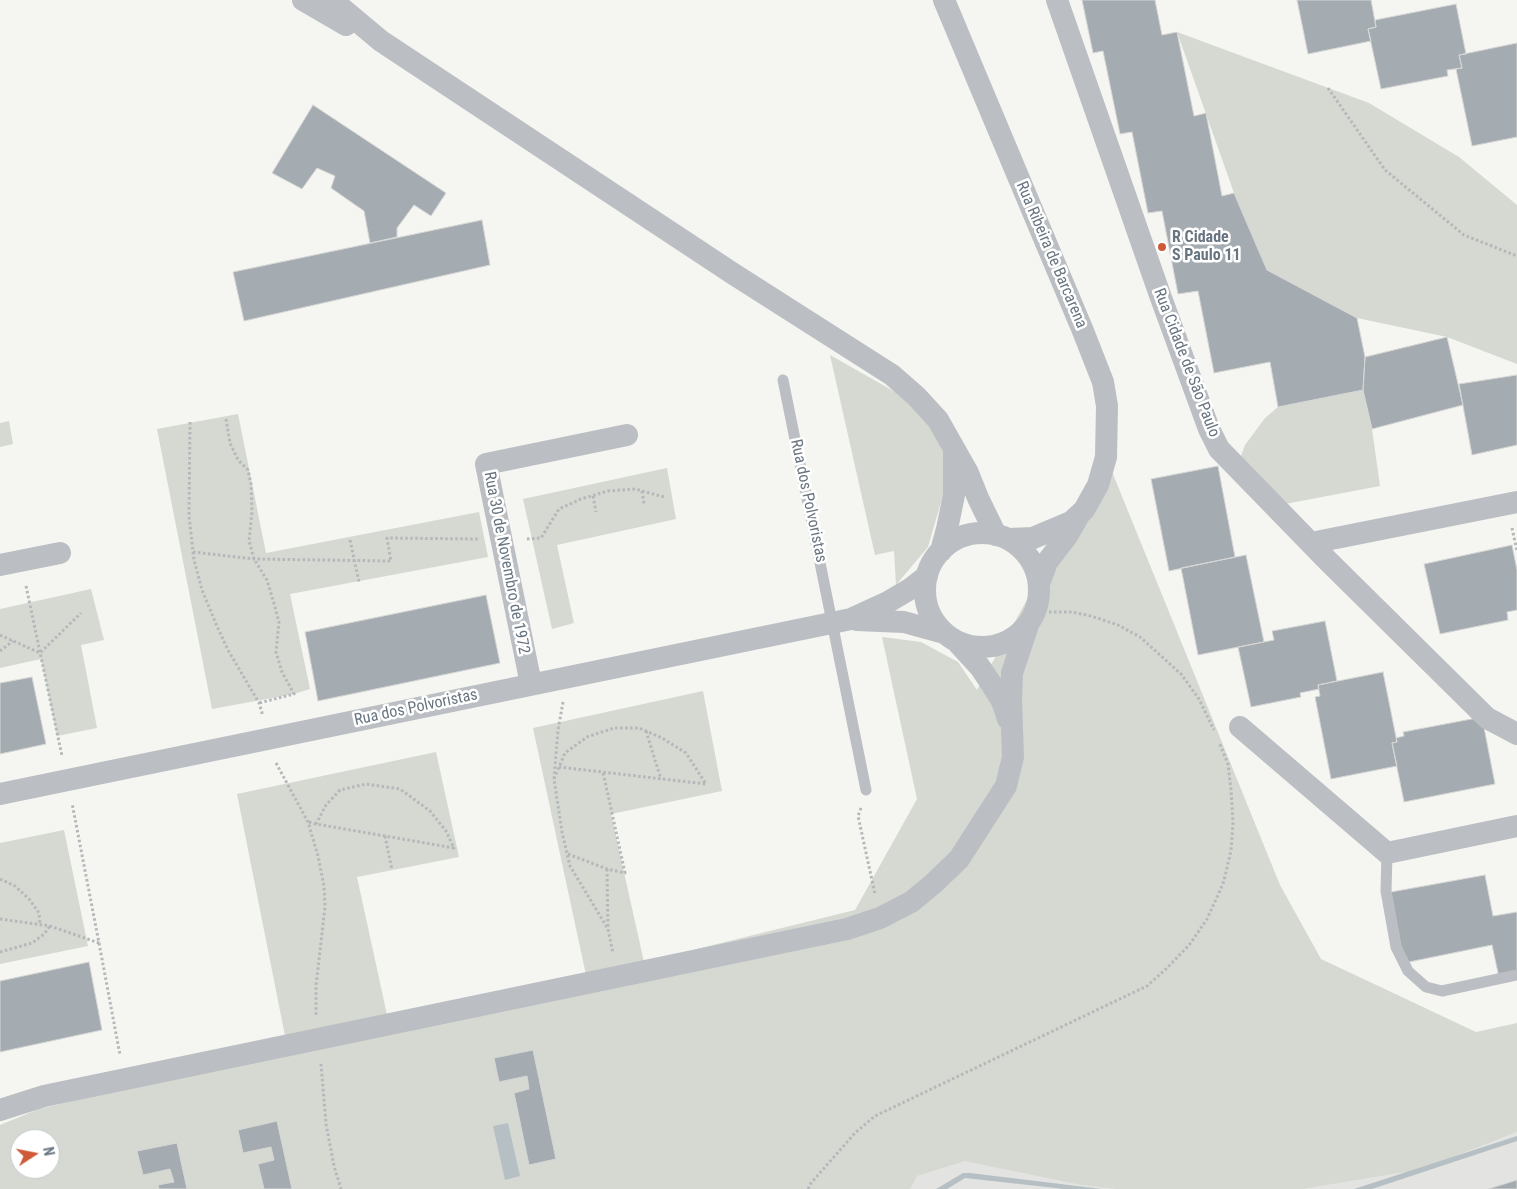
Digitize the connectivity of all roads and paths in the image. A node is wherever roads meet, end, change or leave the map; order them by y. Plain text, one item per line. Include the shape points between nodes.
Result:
1 (303, 0) edge
2 (332, 0) edge
3 (944, 0) edge
4 (1057, 0) edge
5 (381, 41) junction
6 (1328, 88) dead end
7 (1517, 256) edge
8 (783, 380) dead end
9 (226, 419) dead end
10 (190, 422) dead end
11 (626, 435) dead end
12 (954, 445) junction
13 (642, 491) junction
14 (593, 496) junction
15 (664, 497) dead end
16 (1517, 502) edge
17 (644, 504) dead end
18 (596, 512) dead end
19 (1080, 514) junction
20 (1002, 537) junction
21 (502, 539) junction
22 (350, 540) dead end
23 (1311, 544) junction
24 (941, 551) junction
25 (193, 552) junction
26 (60, 553) dead end
27 (254, 559) junction
28 (354, 561) junction
29 (10, 563) edge
30 (927, 576) junction
31 (358, 582) dead end
32 (1039, 584) junction
33 (81, 613) dead end
34 (1031, 619) junction
35 (842, 621) junction
36 (0, 635) edge
37 (951, 638) junction
38 (13, 641) junction
39 (0, 651) edge
40 (40, 653) junction
41 (568, 677) junction
42 (531, 684) junction
43 (259, 703) junction
44 (1240, 727) dead end
45 (1214, 730) dead end
46 (646, 731) junction
47 (1517, 734) edge
48 (1013, 735) junction
49 (270, 738) junction
50 (1218, 739) dead end
51 (559, 767) junction
52 (603, 772) junction
53 (554, 779) junction
54 (661, 779) junction
55 (67, 780) junction
56 (866, 790) joint
57 (0, 794) edge
58 (308, 822) junction
59 (316, 824) junction
60 (1517, 826) edge
61 (385, 836) junction
62 (1387, 853) junction
63 (568, 854) junction
64 (607, 869) junction
65 (392, 870) dead end
66 (0, 878) edge
67 (880, 918) junction
68 (0, 919) edge
69 (40, 925) junction
70 (50, 926) junction
71 (608, 929) junction
72 (99, 943) junction
73 (0, 952) edge
74 (1517, 975) edge
75 (618, 976) junction
76 (316, 1039) junction
77 (124, 1078) junction
78 (0, 1110) edge
79 (341, 1189) edge
80 (808, 1189) edge

1 - 5 street
2 - 5 street
3 - 19 street, Rua Ribeira de Barcarena via 1103,382 1107,406 1106,457 1098,485
4 - 23 street, Rua Cidade de São Paulo via 1209,429 1219,449 1234,467
5 - 12 street via 892,375 938,420
6 - 7 path via 1386,170 1464,235
8 - 35 lane, Rua dos Polvoristas
9 - 27 path via 230,443 238,460 248,470 251,484 249,541
10 - 25 path via 189,516
11 - 21 street, Rua 30 de Novembro de 1972 via 486,464
12 - 20 street via 978,498
12 - 24 street via 954,495
13 - 14 path via 608,490
13 - 15 path
13 - 17 path
14 - 18 path
14 - 21 path via 559,509 541,538
16 - 23 street
19 - 20 street, Rua Ribeira de Barcarena via 1072,522 1033,538
19 - 32 street, Rua Ribeira de Barcarena via 1047,562
20 - 24 street via 982,533 967,535
20 - 32 street via 1020,547 1029,558
21 - 28 path via 387,538 391,561
21 - 42 street, Rua 30 de Novembro de 1972
22 - 28 path
23 - 47 street, Rua Cidade de São Paulo via 1488,718
24 - 30 street
25 - 27 path
25 - 43 path via 202,590 216,624
26 - 29 street
27 - 28 path
27 - 43 path via 274,600 279,622 276,652 294,694
28 - 31 path
29 - 40 path
30 - 35 street, Rua dos Polvoristas via 888,602
30 - 37 street via 928,607 934,621
32 - 34 street via 1039,598
33 - 40 path
34 - 37 street via 1014,638 996,646 977,648
34 - 45 path via 1056,611 1092,616 1140,637 1180,674 1199,699
34 - 48 street via 1012,672
35 - 37 street, Rua dos Polvoristas via 904,622
35 - 41 street, Rua dos Polvoristas
35 - 56 lane, Rua dos Polvoristas
36 - 38 path
37 - 48 street via 980,667 1002,702
38 - 39 path
38 - 40 path
40 - 55 path
41 - 42 street, Rua dos Polvoristas
41 - 53 path via 558,730
42 - 49 street, Rua dos Polvoristas
43 - 49 path
44 - 62 street
46 - 51 path via 614,728 587,737 565,753
46 - 54 path
46 - 54 path via 686,752 706,784
48 - 67 street via 1013,757 1006,786 959,859 910,902
49 - 55 street, Rua dos Polvoristas
49 - 58 path via 274,760
50 - 80 path via 1228,764 1233,822 1231,851 1223,884 1207,919 1190,944 1147,986 875,1116 855,1133
51 - 52 path
51 - 53 path
52 - 54 path
52 - 64 path via 625,873
53 - 63 path
55 - 57 street, Rua dos Polvoristas
55 - 72 path
56 - 67 path via 858,816
58 - 59 path
58 - 76 path via 324,886 316,986
59 - 61 path
59 - 61 path via 326,805 340,790 366,784 400,789 430,811 446,831 454,848
60 - 62 street
61 - 65 path
62 - 74 lane via 1386,891 1396,947 1408,971 1426,988 1442,991
63 - 64 path
63 - 71 path via 570,866
64 - 71 path
66 - 69 path via 29,899 38,913
67 - 75 street via 847,929
68 - 69 path
69 - 70 path
70 - 72 path
70 - 73 path via 32,943
71 - 75 path
72 - 77 path
75 - 76 street
76 - 77 street
76 - 79 path via 322,1067 326,1124
77 - 78 street via 44,1096

